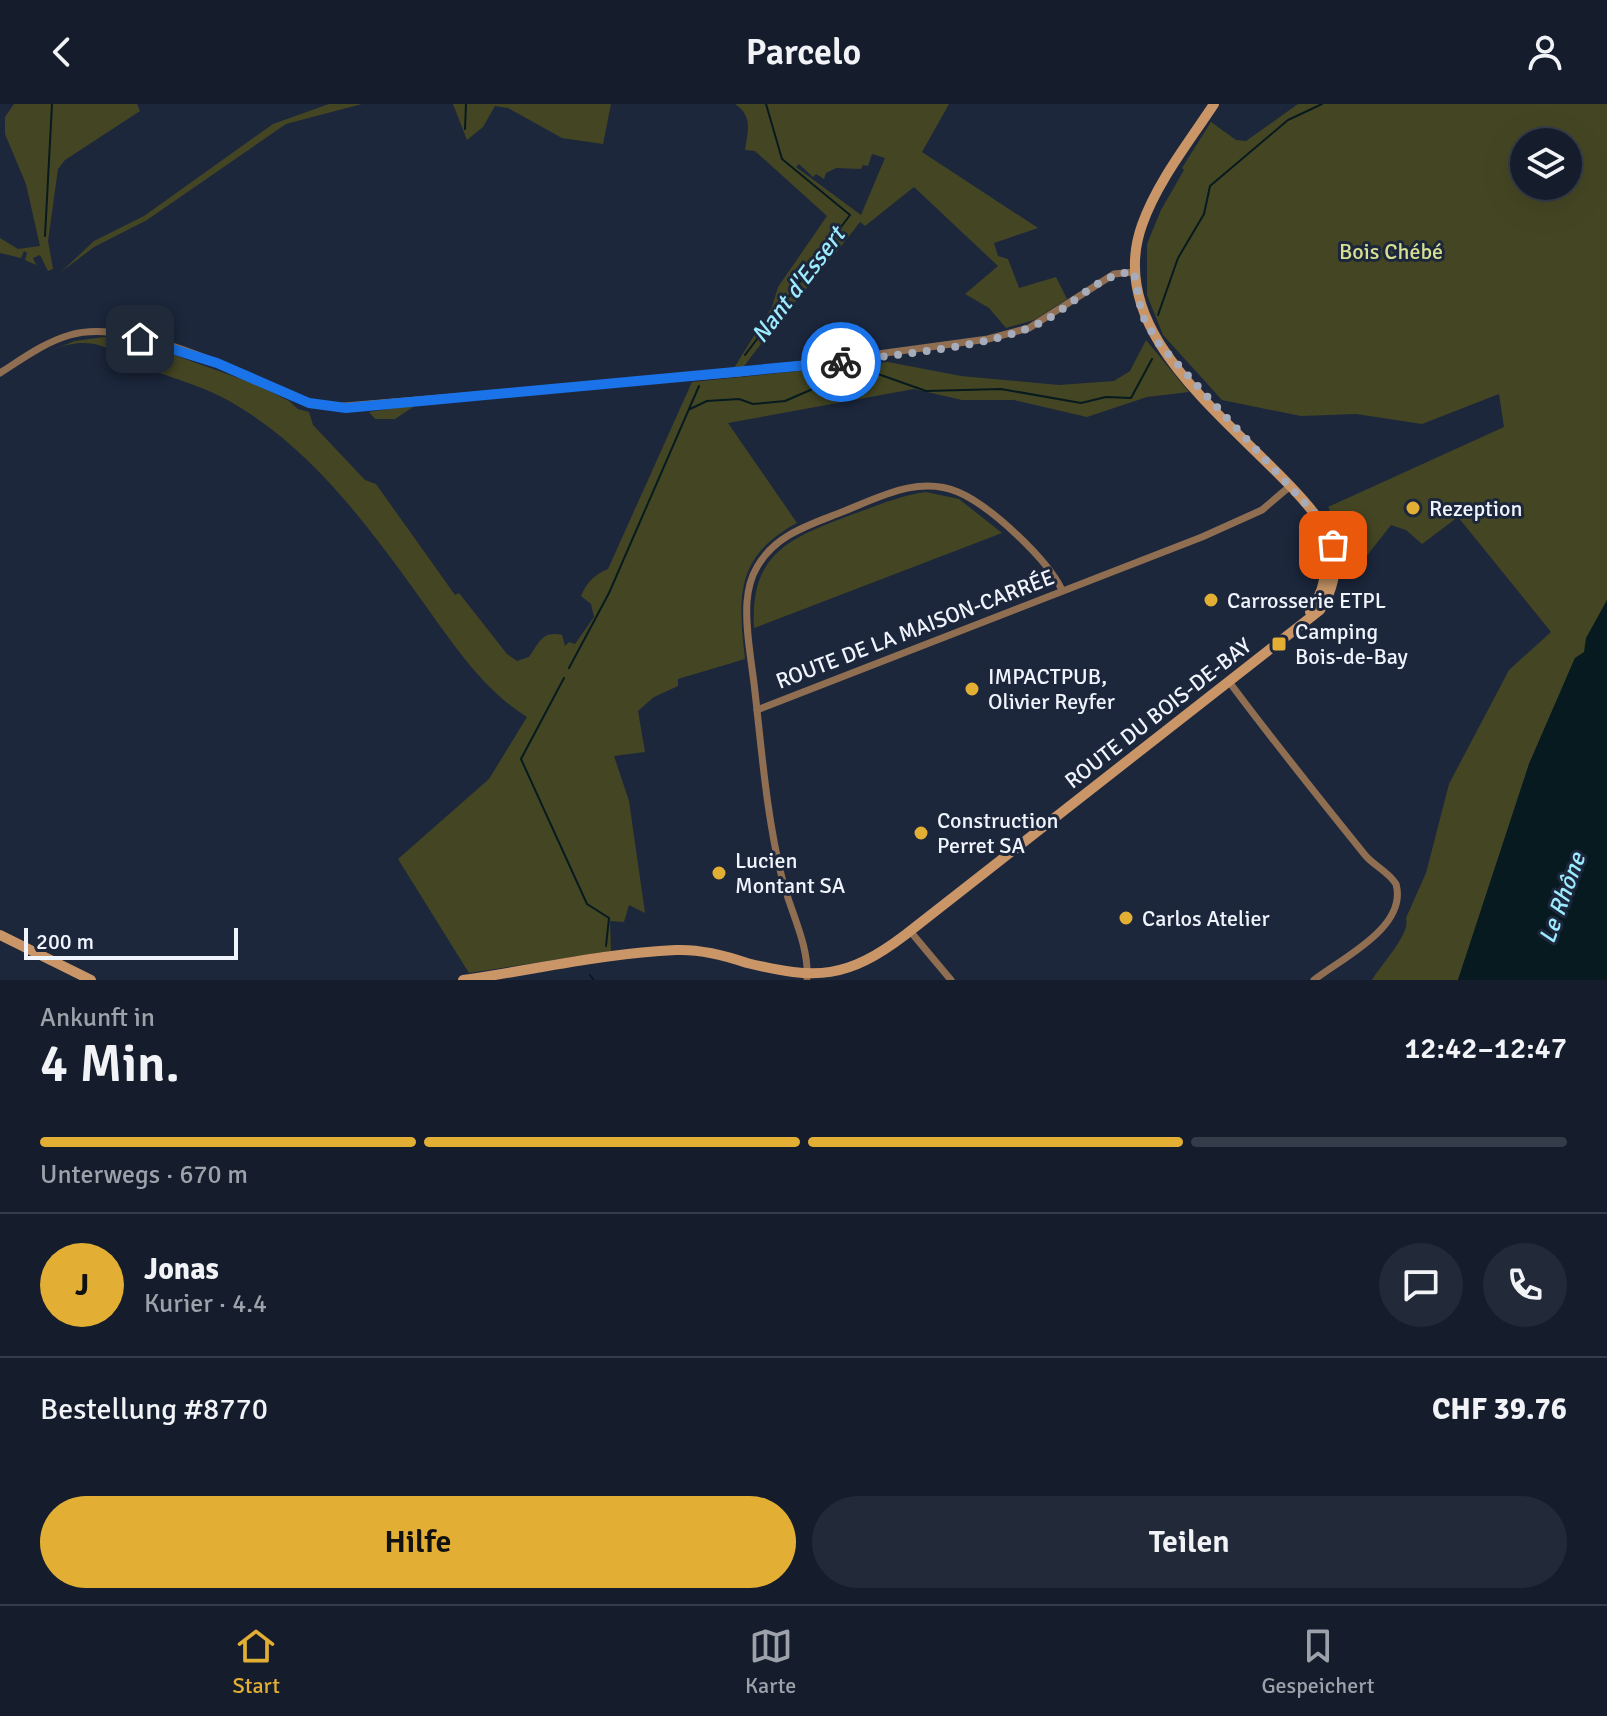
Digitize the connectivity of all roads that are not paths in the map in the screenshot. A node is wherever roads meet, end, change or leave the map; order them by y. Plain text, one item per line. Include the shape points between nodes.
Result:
1 (1214, 104) edge
2 (1134, 272) junction
3 (0, 373) edge
4 (1289, 487) junction
5 (1062, 590) junction
6 (1230, 683) junction
7 (757, 710) junction
8 (910, 931) junction
9 (0, 935) edge
10 (807, 978) junction
11 (91, 980) edge
12 (463, 980) edge
13 (951, 980) edge
14 (1314, 980) edge

1 - 2 main road, ROUTE DU BOIS-DE-BAY via 1146,214
2 - 3 street via 1114,274 1029,328 988,339 813,366 356,407 309,403 217,363 110,332 64,337
2 - 4 main road, ROUTE DU BOIS-DE-BAY via 1142,315 1159,344
4 - 5 street, ROUTE DE LA MAISON-CARRÉE via 1254,514
4 - 6 main road, ROUTE DU BOIS-DE-BAY via 1325,528 1336,562 1328,597
5 - 7 street, ROUTE DE LA MAISON-CARRÉE
5 - 7 street via 1049,568 980,505 952,490 904,489 816,522 775,544 750,582 747,616
6 - 8 main road, ROUTE DU BOIS-DE-BAY
6 - 14 street via 1303,781 1396,884 1398,905 1390,920
7 - 10 street, ROUTE DE LA MAISON-CARRÉE via 777,857
8 - 10 main road, ROUTE DU BOIS-DE-BAY via 857,967
8 - 13 street
9 - 11 main road
10 - 12 main road, ROUTE DU BOIS-DE-BAY via 719,954 677,950

